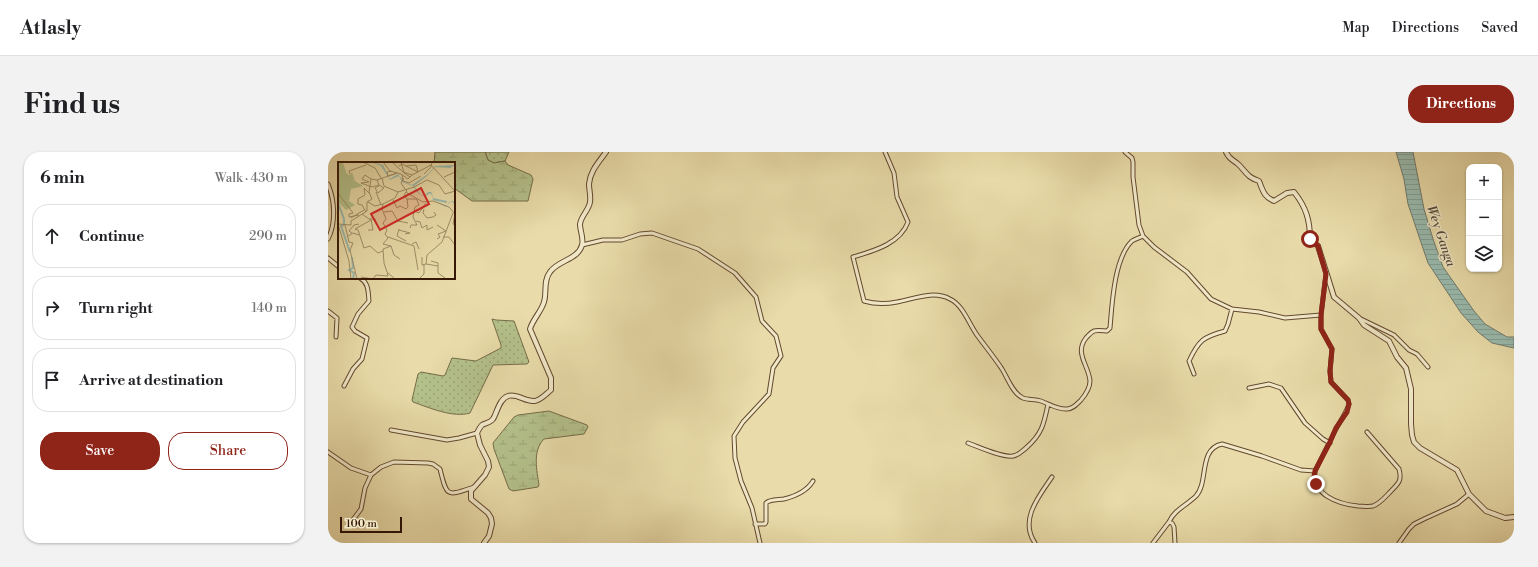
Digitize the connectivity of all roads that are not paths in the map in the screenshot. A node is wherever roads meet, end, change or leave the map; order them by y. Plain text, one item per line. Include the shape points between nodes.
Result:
1 (606, 152) edge
2 (885, 152) edge
3 (1125, 152) edge
4 (1226, 152) edge
5 (328, 184) edge
6 (1143, 236) junction
7 (328, 240) edge
8 (582, 245) junction
9 (328, 258) edge
10 (338, 266) edge
11 (1326, 274) junction
12 (362, 279) edge
13 (1232, 309) junction
14 (328, 311) edge
15 (1321, 315) junction
16 (1359, 318) junction
17 (336, 337) dead end
18 (1428, 367) dead end
19 (1194, 374) dead end
20 (344, 386) dead end
21 (1249, 388) dead end
22 (1048, 404) junction
23 (390, 430) dead end
24 (1366, 432) dead end
25 (477, 433) junction
26 (1330, 442) junction
27 (968, 443) dead end
28 (328, 452) edge
29 (1315, 471) junction
30 (371, 475) junction
31 (1052, 477) dead end
32 (814, 480) dead end
33 (474, 487) junction
34 (1469, 494) junction
35 (1514, 516) edge
36 (352, 521) dead end
37 (1169, 522) junction
38 (755, 524) junction
39 (484, 543) edge
40 (760, 543) edge
41 (1035, 543) edge
42 (1153, 543) edge
43 (1175, 543) edge
44 (1399, 543) edge

1 - 8 street via 590,174 590,203 580,225
2 - 22 street via 894,173 897,196 908,222 902,233 888,244 853,257 864,300 870,303 896,302 925,295 951,299 958,305 1017,393 1023,398 1040,400
3 - 6 street via 1133,162 1139,225
4 - 11 street via 1229,159 1239,165 1246,175 1259,181 1268,199 1274,201 1294,192 1302,202 1310,224 1310,239 1318,246
5 - 7 street via 333,200 333,229
6 - 13 street via 1154,248 1187,272 1211,299
6 - 22 street via 1132,241 1126,248 1114,281 1110,328 1107,331 1092,331 1081,348 1090,380 1089,389 1075,407 1067,409
8 - 25 street via 577,254 550,272 544,302 530,329 552,378 550,390 534,401 516,395 507,396 491,422 482,425
8 - 38 street via 652,233 698,249 735,273 756,297 762,321 776,336 781,356 773,368 769,394 743,422 734,436 735,458
9 - 10 street
11 - 15 street
11 - 16 street via 1334,297
12 - 20 street via 368,286 369,302 358,314 352,327 367,338 362,359
13 - 15 street via 1285,318
13 - 19 street via 1225,331 1204,338 1196,348 1190,361
14 - 17 street via 337,318
15 - 26 street via 1321,329 1332,349 1331,382 1349,404
16 - 18 street via 1394,335
16 - 34 street via 1372,332 1389,341 1406,368 1411,389 1414,442 1456,470
21 - 26 street via 1269,384 1281,388 1305,424
22 - 27 street via 1044,424 1036,439 1020,454 1003,455
23 - 25 street via 447,440
24 - 29 street via 1399,469 1401,476 1400,482 1381,501 1367,507 1339,502 1322,492 1316,484
25 - 33 street via 489,467
26 - 29 street
28 - 30 street via 351,468
29 - 37 street via 1301,470 1222,444 1216,446 1208,455 1197,495 1178,510
30 - 33 street via 381,467 394,462 428,463 440,469 444,488 448,492 455,494
30 - 36 street via 365,488 361,509
31 - 41 street via 1034,504 1031,514 1028,531
32 - 38 street via 802,493 768,501 765,524
33 - 39 street via 471,499 488,513 492,524
34 - 35 street via 1486,511 1496,516
34 - 44 street via 1457,504 1414,524
37 - 42 street
37 - 43 street via 1174,527
38 - 40 street

